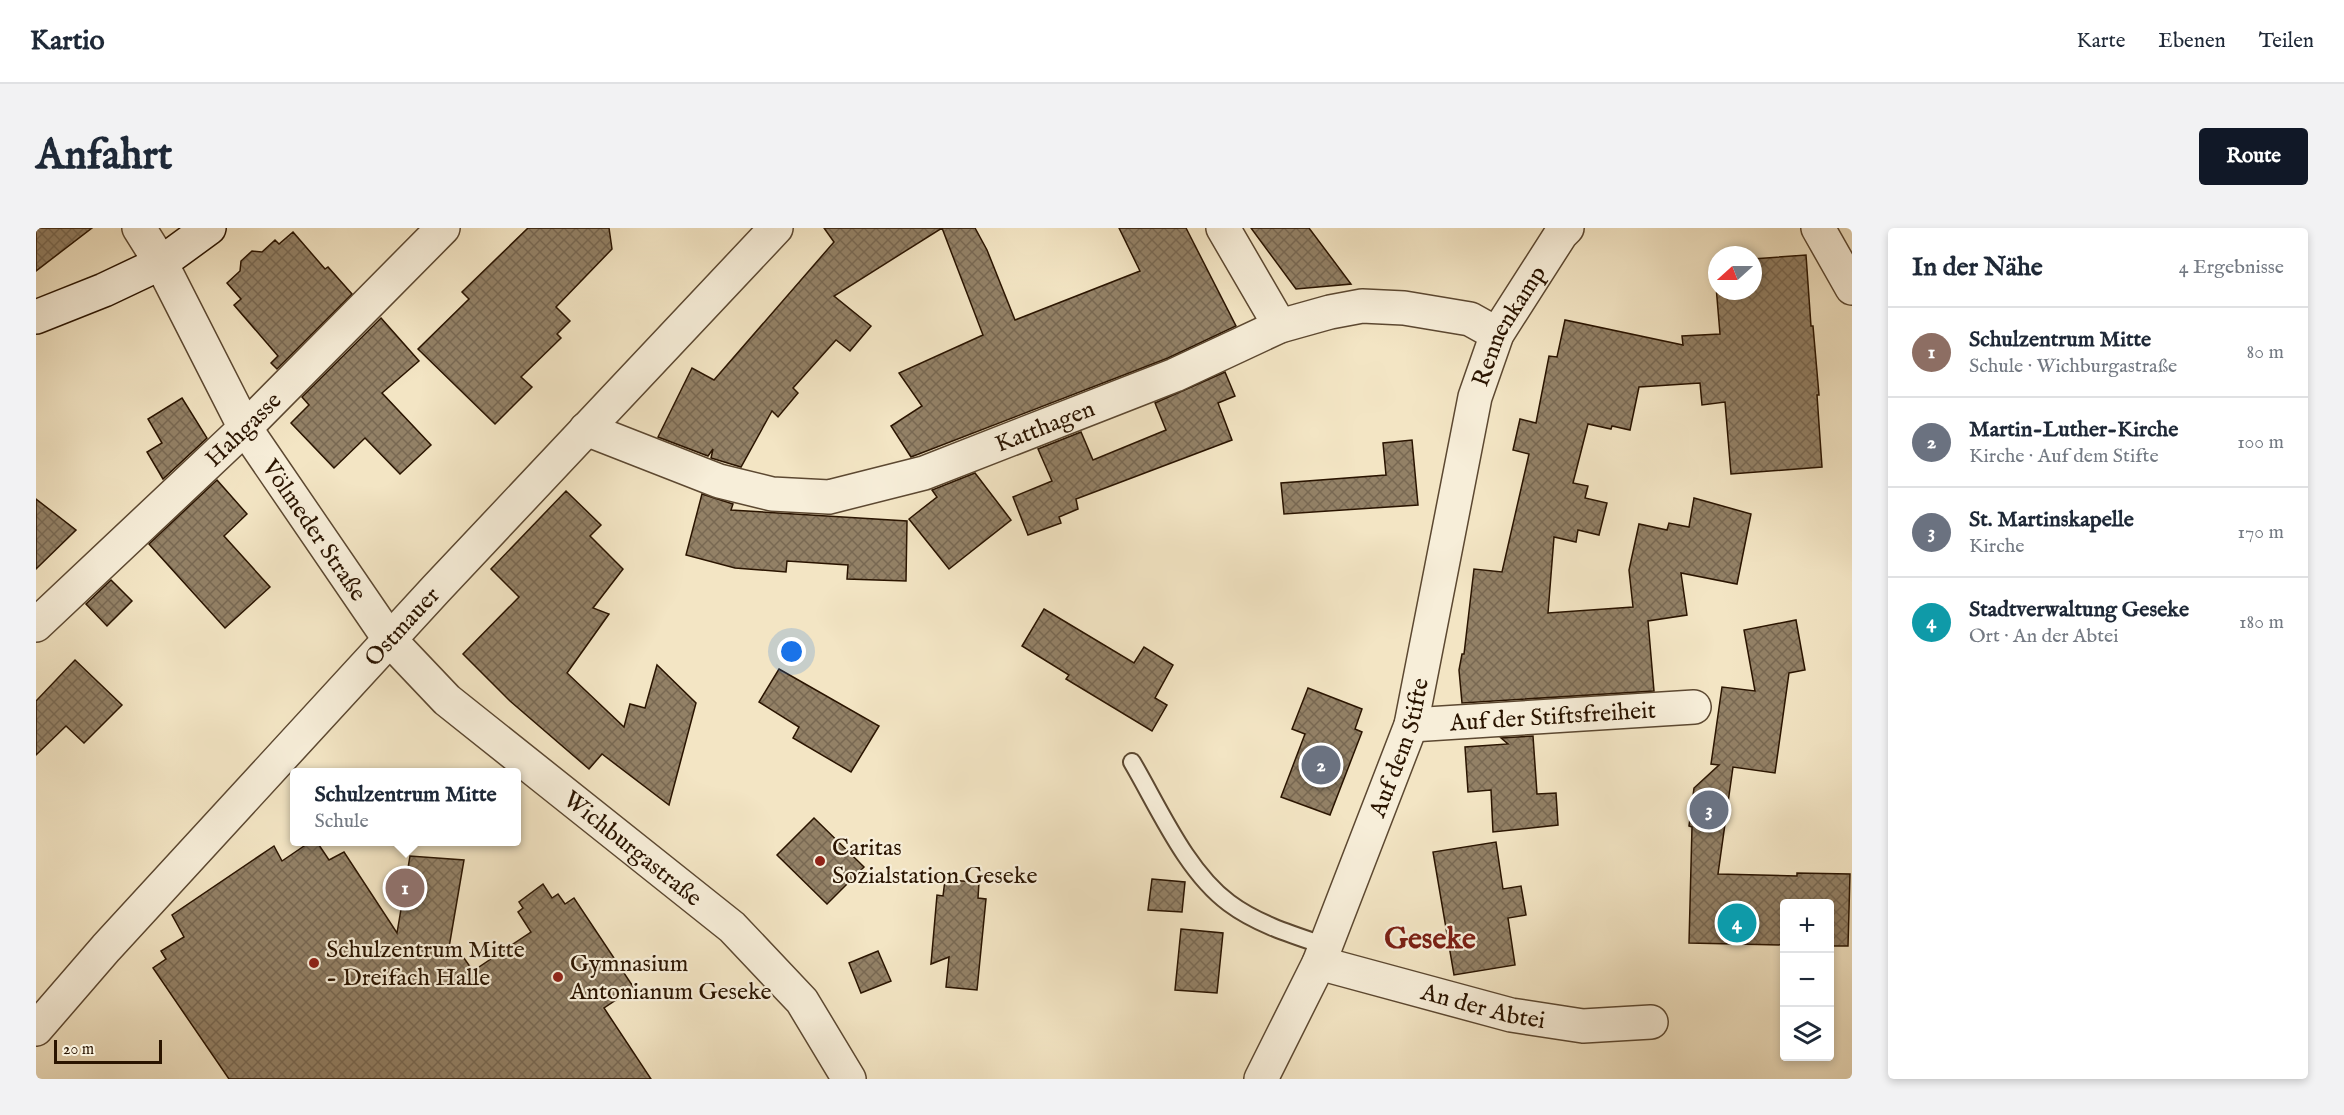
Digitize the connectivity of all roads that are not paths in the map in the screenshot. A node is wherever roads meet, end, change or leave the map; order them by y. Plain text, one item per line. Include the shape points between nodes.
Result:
1 (139, 228) edge
2 (209, 228) edge
3 (444, 228) edge
4 (776, 228) edge
5 (1223, 228) edge
6 (1567, 228) edge
7 (1818, 228) edge
8 (161, 263) junction
9 (1852, 288) edge
10 (36, 317) edge
11 (1280, 326) junction
12 (1497, 334) junction
13 (1475, 397) joint
14 (245, 428) junction
15 (586, 429) junction
16 (36, 625) edge
17 (390, 640) junction
18 (1694, 707) dead end
19 (1411, 725) junction
20 (1132, 762) dead end
21 (1322, 955) junction
22 (1652, 1022) dead end
23 (36, 1029) edge
24 (849, 1079) edge
25 (1261, 1079) edge

1 - 8 street, Völmeder Straße
2 - 8 street
3 - 14 street, Hahgasse
4 - 15 street, Ostmauer
5 - 11 street
6 - 12 street, Rennenkamp
7 - 9 street
8 - 10 street
8 - 14 street, Völmeder Straße
11 - 12 street, Katthagen via 1362,306 1404,308 1470,320
11 - 15 street, Katthagen via 1175,375 924,473 829,496 772,494 719,482
12 - 13 street, Rennenkamp
13 - 19 street, Auf dem Stifte
14 - 16 street, Hahgasse
14 - 17 street, Völmeder Straße
15 - 17 street, Ostmauer
17 - 23 street, Ostmauer
17 - 24 street, Wichburgastraße via 447,700 732,927 802,1001
18 - 19 street, Auf der Stiftsfreiheit
19 - 21 street, Auf dem Stifte
20 - 21 lane via 1204,881 1229,904
21 - 22 street, An der Abtei via 1511,1015 1583,1026
21 - 25 street, Auf dem Stifte

